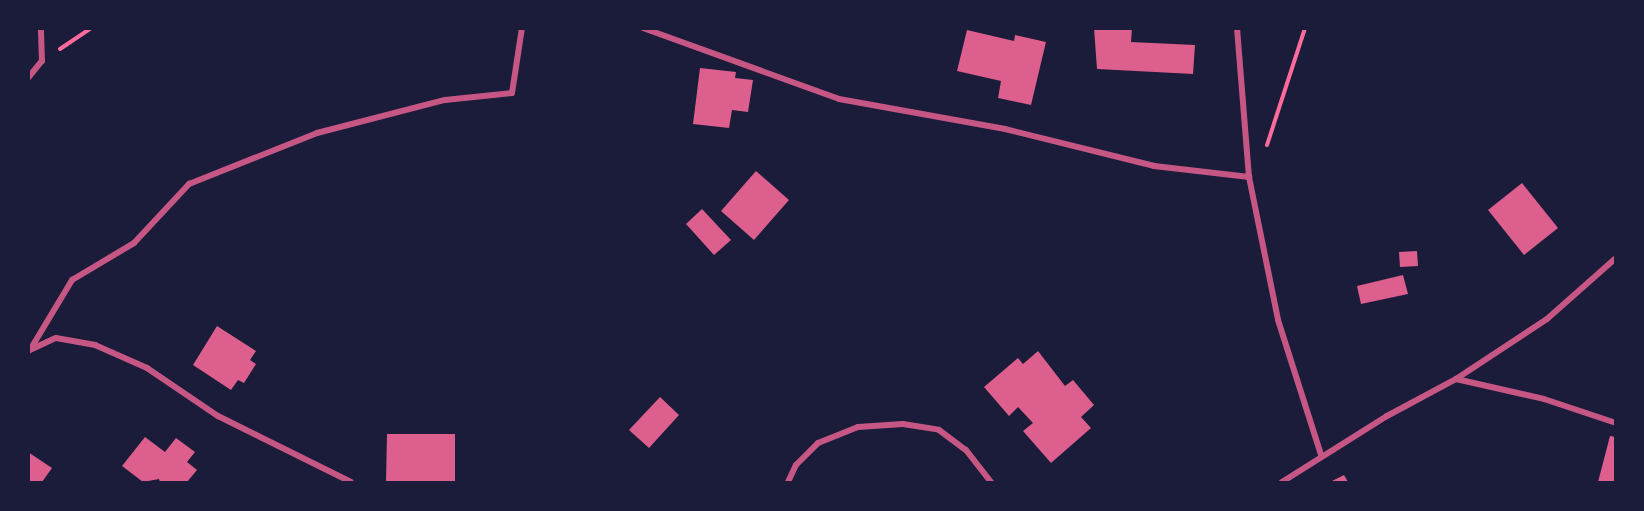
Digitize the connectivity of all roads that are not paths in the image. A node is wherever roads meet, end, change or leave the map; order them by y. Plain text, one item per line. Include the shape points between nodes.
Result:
1 (41, 28) edge
2 (522, 28) edge
3 (643, 28) edge
4 (1237, 28) edge
5 (28, 78) edge
6 (1249, 177) junction
7 (1616, 258) edge
8 (29, 350) edge
9 (1456, 379) junction
10 (1616, 423) edge
11 (1322, 455) junction
12 (351, 483) edge
13 (788, 483) edge
14 (991, 483) edge
15 (1282, 483) edge

1 - 5 street via 42,61
2 - 8 street via 512,93 445,100 317,133 189,184 134,243 72,280
3 - 6 street via 839,99 1005,129 1154,166
4 - 6 street
6 - 11 street via 1278,320
7 - 9 street via 1547,319
8 - 12 street via 56,338 95,345 147,368 218,416
9 - 10 street via 1544,399
9 - 11 street
11 - 15 street
13 - 14 street via 796,465 818,443 858,427 903,424 939,430 966,450

